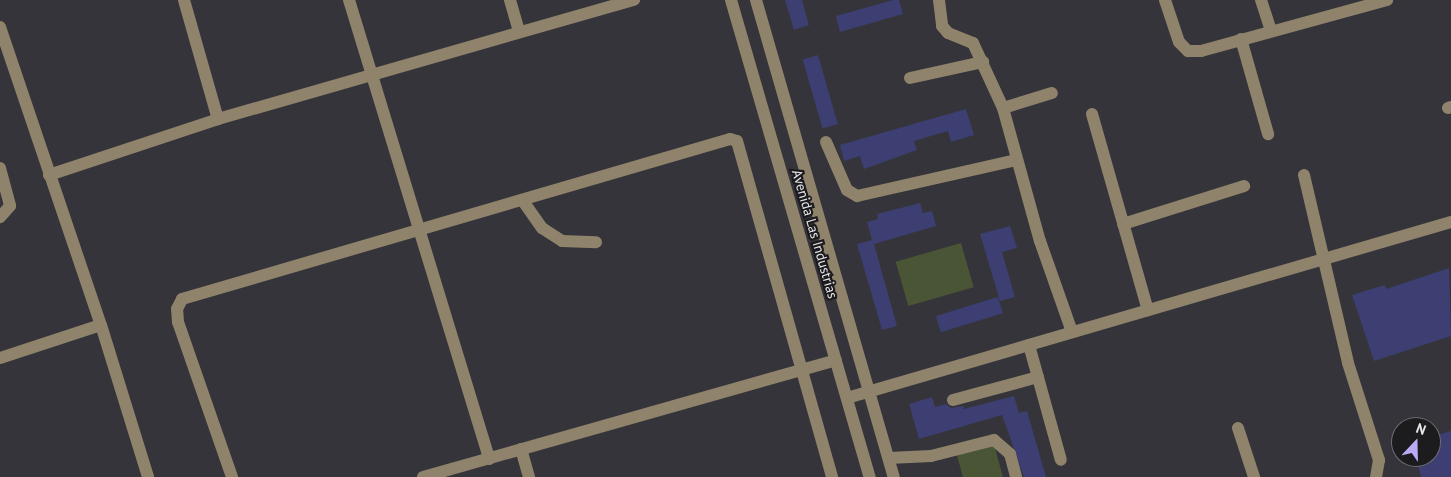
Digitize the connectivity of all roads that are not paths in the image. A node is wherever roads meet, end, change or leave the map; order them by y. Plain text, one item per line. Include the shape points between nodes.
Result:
1 (184, 0) edge
2 (349, 0) edge
3 (510, 0) edge
4 (634, 0) edge
5 (730, 0) edge
6 (756, 0) edge
7 (939, 0) edge
8 (1165, 0) edge
9 (1261, 0) edge
10 (1386, 0) edge
11 (0, 27) edge
12 (1271, 30) junction
13 (519, 32) junction
14 (1241, 39) junction
15 (983, 62) junction
16 (371, 76) junction
17 (910, 78) dead end
18 (1052, 93) dead end
19 (1003, 108) junction
20 (1092, 114) dead end
21 (218, 119) junction
22 (1268, 134) dead end
23 (826, 142) dead end
24 (1017, 160) junction
25 (0, 168) edge
26 (49, 175) junction
27 (1304, 175) dead end
28 (1244, 186) dead end
29 (523, 201) junction
30 (0, 217) edge
31 (1451, 222) edge
32 (1123, 224) junction
33 (418, 232) junction
34 (596, 242) dead end
35 (1325, 258) junction
36 (1148, 310) junction
37 (101, 326) junction
38 (1072, 332) junction
39 (1029, 345) junction
40 (0, 358) edge
41 (836, 360) junction
42 (801, 369) junction
43 (1038, 376) junction
44 (871, 391) junction
45 (847, 398) junction
46 (953, 400) dead end
47 (1238, 428) dead end
48 (522, 449) junction
49 (889, 458) junction
50 (489, 459) junction
51 (1061, 460) dead end
52 (1379, 476) edge
53 (148, 477) edge
54 (232, 477) edge
55 (423, 477) edge
56 (529, 477) edge
57 (832, 477) edge
58 (870, 477) edge
59 (894, 477) edge
60 (1016, 477) edge
61 (1254, 477) edge

1 - 21 street
2 - 16 street
3 - 13 street
4 - 13 street
5 - 41 street, Avenida Las Industrias
6 - 44 street, Avenida Las Industrias
7 - 15 street via 942,26 948,33 973,43
8 - 14 street via 1179,42 1188,51
9 - 12 street
10 - 12 street
11 - 26 street
12 - 14 street
13 - 16 street
14 - 22 street
15 - 17 street
15 - 19 street
16 - 21 street
16 - 33 street
18 - 19 street
19 - 24 street
20 - 32 street
21 - 26 street
23 - 24 street via 847,190 857,196
24 - 38 street via 1040,241
25 - 30 street via 10,206
26 - 37 street
27 - 35 street
28 - 32 street
29 - 33 street
29 - 34 street via 542,228 562,241
29 - 42 street via 730,139 737,141
31 - 35 street
32 - 36 street
33 - 50 street
33 - 54 street via 182,299 177,309 178,322
35 - 36 street
35 - 52 street via 1348,363 1379,460
36 - 38 street
37 - 40 street
37 - 53 street
38 - 39 street
39 - 43 street
39 - 44 street
41 - 42 street
41 - 45 street, Avenida Las Industrias
42 - 48 street
42 - 57 street
43 - 46 street
43 - 51 street
44 - 45 street
44 - 49 street, Avenida Las Industrias
45 - 58 street, Avenida Las Industrias
47 - 61 street
48 - 50 street
48 - 56 street
49 - 59 street, Avenida Las Industrias
49 - 60 street via 931,456 994,440 1010,454
50 - 55 street

